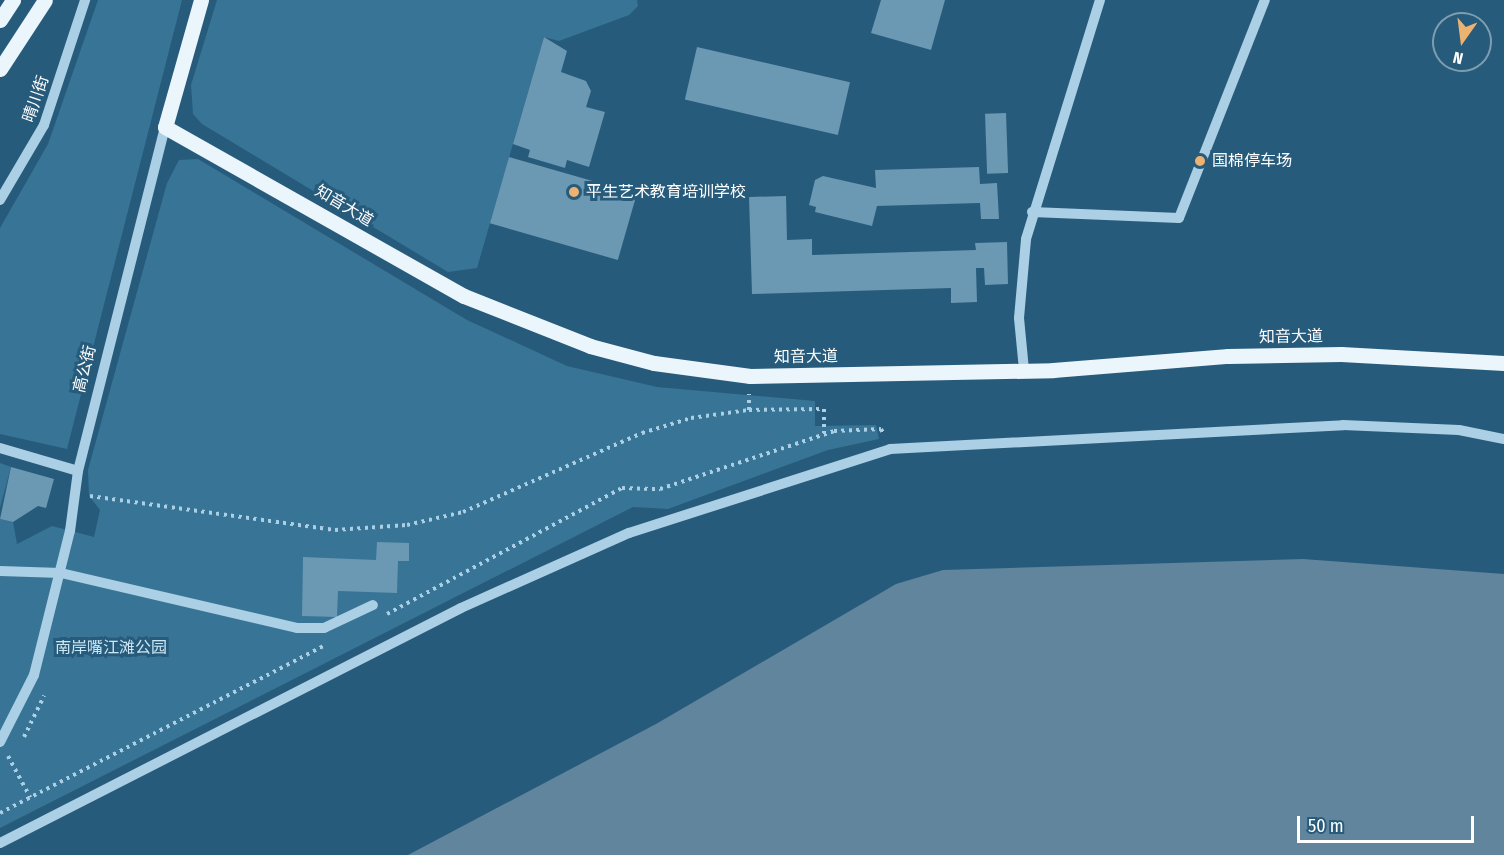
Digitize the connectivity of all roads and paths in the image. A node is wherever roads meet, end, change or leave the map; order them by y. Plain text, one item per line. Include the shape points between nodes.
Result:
1 (13, 0) edge
2 (45, 0) edge
3 (85, 0) edge
4 (201, 0) edge
5 (1100, 0) edge
6 (1265, 0) edge
7 (0, 20) edge
8 (0, 69) edge
9 (165, 127) junction
10 (0, 200) edge
11 (1032, 212) junction
12 (1504, 363) edge
13 (1024, 370) junction
14 (750, 376) junction
15 (749, 410) junction
16 (824, 434) junction
17 (1504, 439) edge
18 (0, 448) edge
19 (891, 449) junction
20 (78, 471) junction
21 (74, 493) junction
22 (0, 571) edge
23 (61, 573) junction
24 (374, 605) dead end
25 (380, 617) dead end
26 (331, 643) dead end
27 (0, 742) edge
28 (8, 755) dead end
29 (30, 798) junction
30 (0, 813) edge
31 (0, 843) edge

1 - 7 main road
2 - 8 main road
3 - 10 street, 晴川街 via 44,125
4 - 9 main road, 高公街
5 - 11 street
6 - 11 street via 1179,218
9 - 14 main road, 知音大道 via 517,321 654,363
9 - 20 street, 高公街
11 - 13 street via 1020,298
12 - 13 main road, 知音大道 via 1341,354
13 - 14 main road, 知音大道
14 - 15 path
15 - 16 path via 824,409
15 - 21 path via 691,418 642,433 463,512 407,525 334,530
16 - 19 path via 881,429
16 - 25 path via 660,489 622,488
17 - 19 street via 1459,430 1343,425
18 - 20 street
19 - 31 street via 629,533 461,608
20 - 21 street, 高公街
21 - 23 street, 高公街
22 - 23 street
23 - 24 street via 297,628 324,628
23 - 27 street, 高公街 via 25,700
26 - 29 path
28 - 29 path
29 - 30 path

